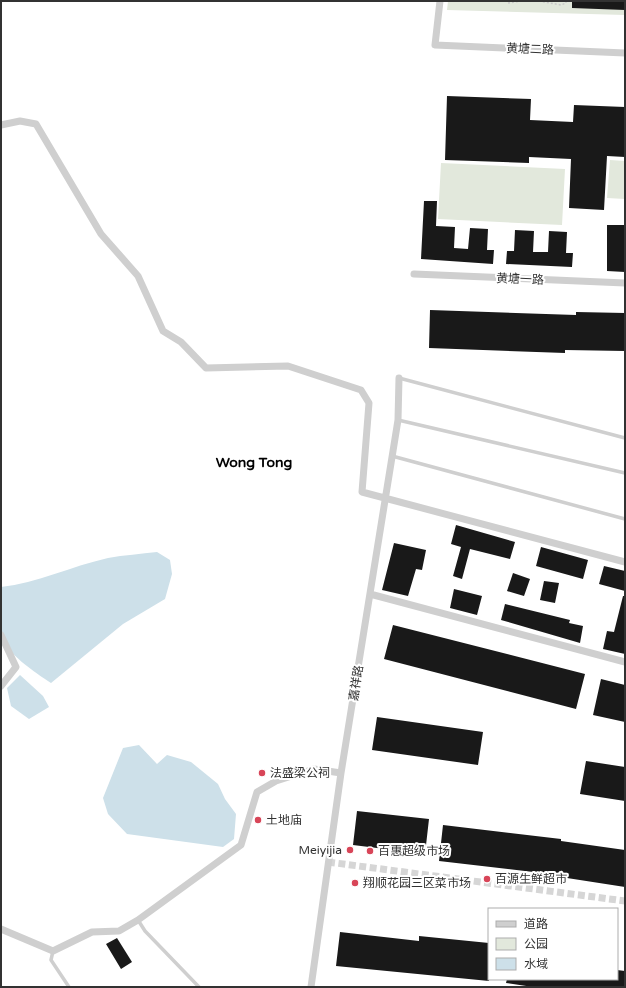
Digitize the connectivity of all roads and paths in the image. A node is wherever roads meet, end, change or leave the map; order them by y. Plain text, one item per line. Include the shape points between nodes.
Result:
1 (440, 1) edge
2 (521, 1) edge
3 (539, 1) edge
4 (566, 1) edge
5 (508, 3) dead end
6 (625, 53) edge
7 (1, 125) edge
8 (414, 274) dead end
9 (625, 283) edge
10 (399, 378) joint
11 (398, 420) junction
12 (625, 438) edge
13 (392, 456) junction
14 (625, 473) edge
15 (386, 499) junction
16 (625, 518) edge
17 (625, 562) edge
18 (370, 594) junction
19 (1, 634) edge
20 (625, 662) edge
21 (1, 686) edge
22 (341, 773) junction
23 (138, 920) junction
24 (1, 929) edge
25 (53, 951) junction
26 (69, 987) edge
27 (200, 987) edge
28 (311, 987) edge

1 - 6 street, 黄塘二路 via 435,45
2 - 5 path
3 - 4 path via 561,5
7 - 15 street via 20,120 36,124 101,234 138,276 163,332 181,342 206,368 288,366 361,390 370,403 362,492
8 - 9 street, 黄塘一路
10 - 11 street, 嘉祥路
10 - 12 lane
11 - 13 street, 嘉祥路
11 - 14 lane
13 - 15 street, 嘉祥路
13 - 16 lane
15 - 17 street
15 - 18 street, 嘉祥路
18 - 20 street
18 - 22 street, 嘉祥路
19 - 21 street via 16,667
22 - 23 street via 314,769 276,781 258,792 241,845
22 - 28 street, 嘉祥路
23 - 25 street via 119,931 92,932
23 - 27 lane via 145,931
24 - 25 street
25 - 26 lane via 51,960

